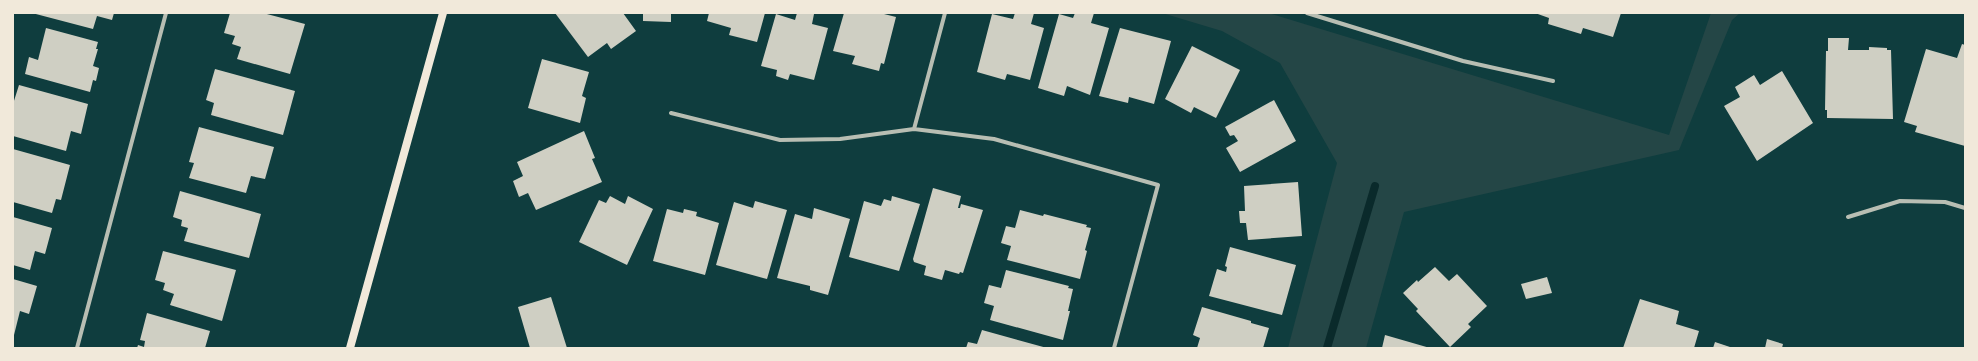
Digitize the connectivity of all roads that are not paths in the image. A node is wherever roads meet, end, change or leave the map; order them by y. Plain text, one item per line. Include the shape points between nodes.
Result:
1 (166, 13) edge
2 (444, 13) edge
3 (945, 13) edge
4 (1307, 13) edge
5 (1553, 81) dead end
6 (671, 113) dead end
7 (914, 129) junction
8 (1965, 208) edge
9 (1848, 217) dead end
10 (77, 348) edge
11 (350, 348) edge
12 (1114, 348) edge

1 - 10 street
2 - 11 main road
3 - 7 street
4 - 5 street via 1463,61
6 - 7 street via 780,140 840,139
7 - 12 street via 994,140 1158,185
8 - 9 street via 1945,202 1900,201

